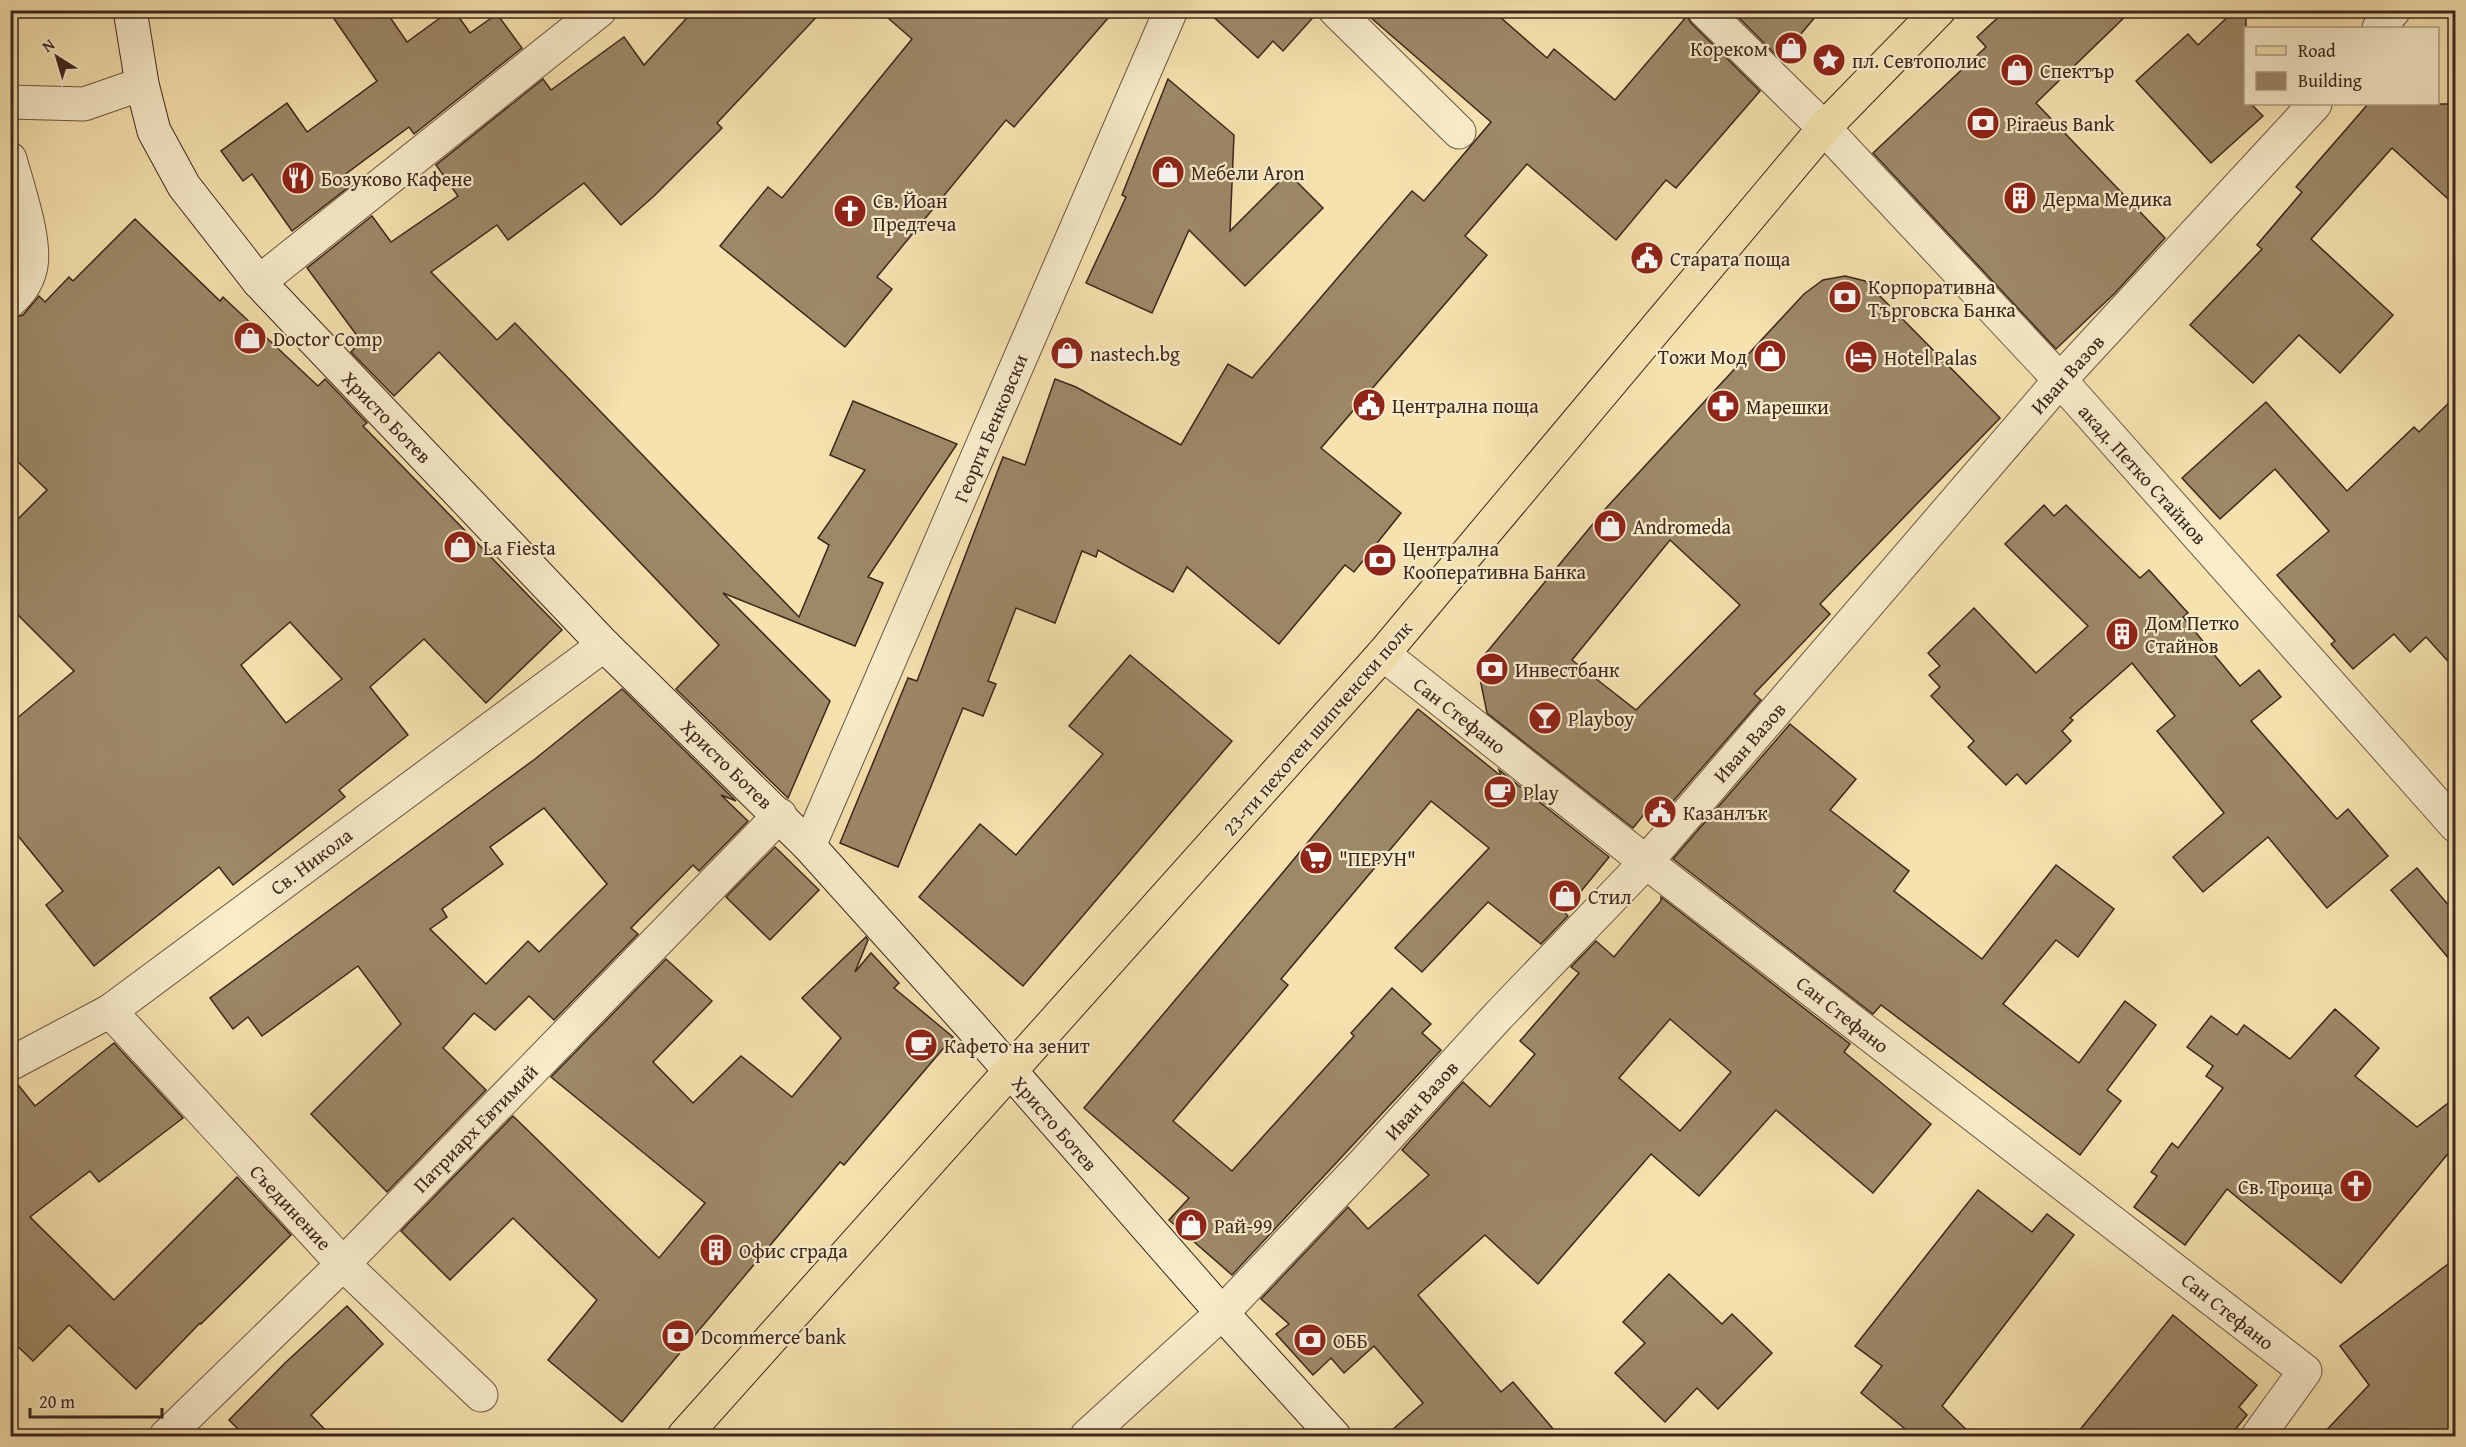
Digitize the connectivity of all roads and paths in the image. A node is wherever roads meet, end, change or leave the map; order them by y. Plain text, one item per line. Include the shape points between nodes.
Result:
1 (600, 10) edge
2 (1171, 10) edge
3 (1335, 10) edge
4 (1704, 10) edge
5 (1939, 10) edge
6 (2394, 10) edge
7 (132, 24) edge
8 (2380, 27) edge
9 (142, 84) junction
10 (10, 102) edge
11 (2313, 105) edge
12 (1824, 128) junction
13 (1459, 132) dead end
14 (10, 159) edge
15 (259, 282) junction
16 (10, 302) edge
17 (2060, 380) junction
18 (604, 645) junction
19 (1383, 654) junction
20 (780, 815) junction
21 (2456, 826) edge
22 (809, 846) junction
23 (1646, 862) junction
24 (110, 1011) junction
25 (10, 1064) edge
26 (1011, 1073) junction
27 (343, 1263) junction
28 (1222, 1313) junction
29 (481, 1395) dead end
30 (166, 1437) edge
31 (684, 1437) edge
32 (1087, 1437) edge
33 (1334, 1437) edge
34 (2259, 1437) edge

1 - 15 street
2 - 22 street, Георги Бенковски
3 - 13 street
4 - 12 street, акад. Петко Стайнов
5 - 12 main road, 23-ти пехотен шипченски полк
6 - 8 street
7 - 9 street, Христо Ботев
9 - 10 street via 84,104
9 - 15 street, Христо Ботев via 154,131 184,186
11 - 17 street, Иван Вазов
12 - 17 street, акад. Петко Стайнов
12 - 19 main road, 23-ти пехотен шипченски полк
14 - 16 street via 32,243 31,268
15 - 18 street, Христо Ботев
17 - 21 street, акад. Петко Стайнов
17 - 23 street, Иван Вазов
18 - 20 street, Христо Ботев
18 - 24 street, Св. Никола
19 - 23 street, Сан Стефано
19 - 26 main road, 23-ти пехотен шипченски полк
20 - 22 street, Христо Ботев
20 - 27 street, Патриарх Евтимий
22 - 26 street, Христо Ботев
23 - 28 street, Иван Вазов
23 - 34 street, Сан Стефано via 2305,1371
24 - 25 street, Св. Никола
24 - 27 street, Съединение
26 - 28 street, Христо Ботев
26 - 31 main road, 23-ти пехотен шипченски полк
27 - 29 street, Съединение
27 - 30 street, Патриарх Евтимий
28 - 32 street, Иван Вазов
28 - 33 street, Христо Ботев

